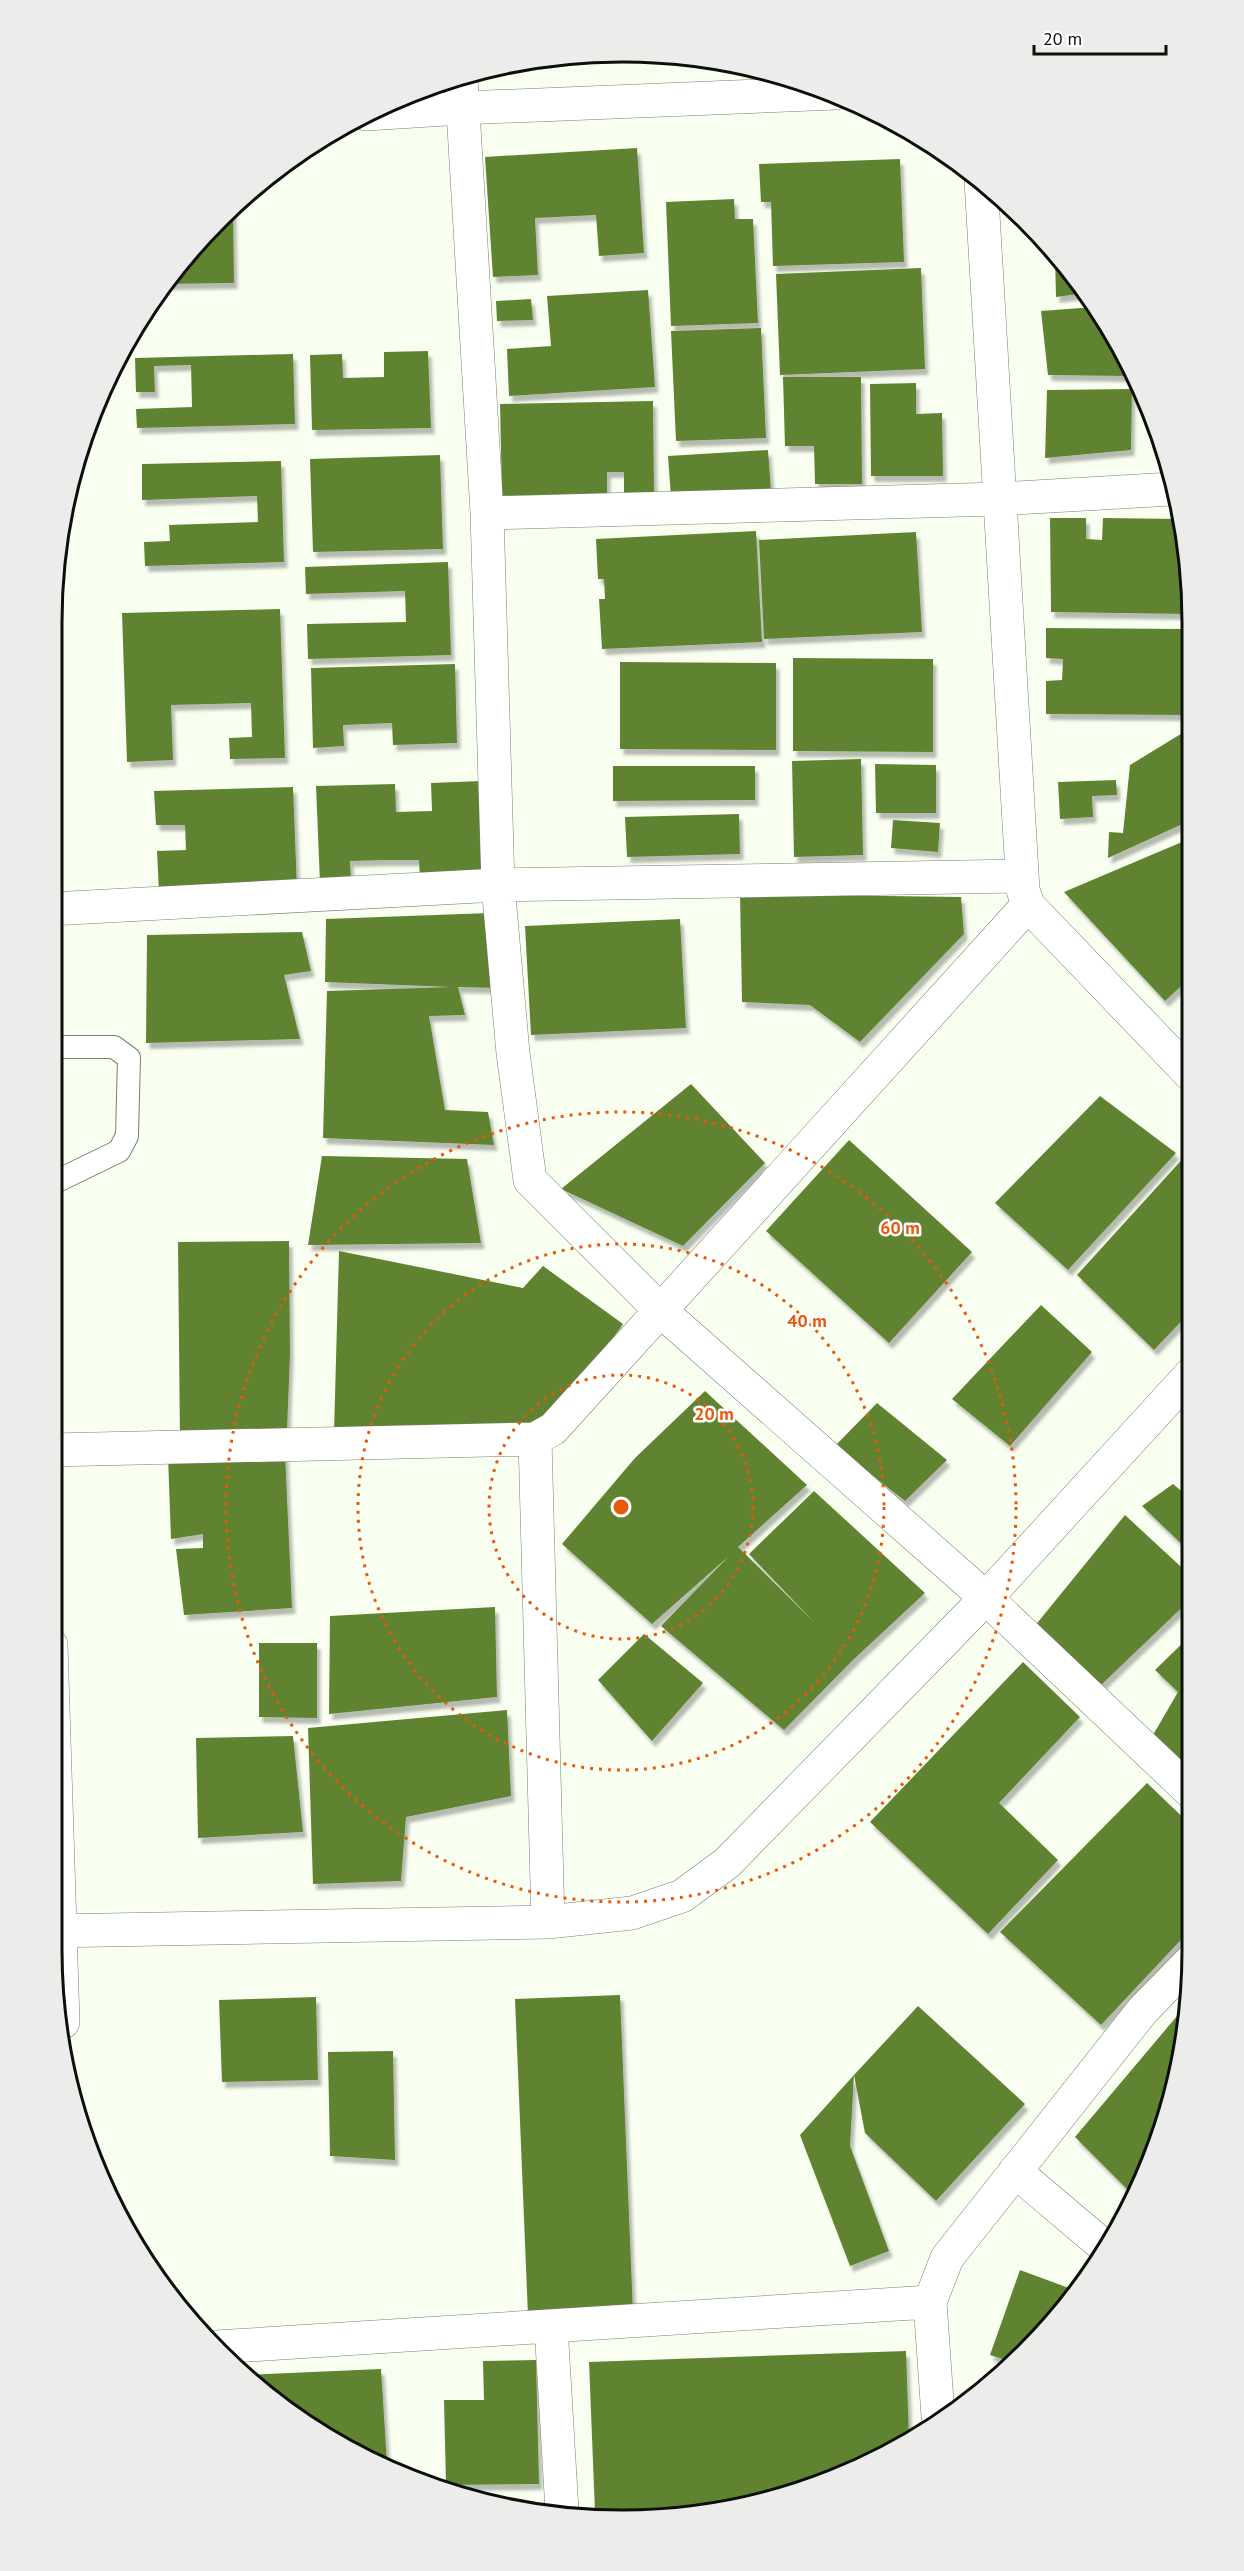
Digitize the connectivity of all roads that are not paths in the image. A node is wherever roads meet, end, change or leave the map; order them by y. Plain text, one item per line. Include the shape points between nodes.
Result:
1 (462, 92) edge
2 (810, 94) edge
3 (406, 105) edge
4 (982, 192) edge
5 (1166, 489) edge
6 (999, 499) junction
7 (487, 513) junction
8 (498, 885) junction
9 (1024, 890) junction
10 (62, 908) edge
11 (62, 1047) edge
12 (1182, 1065) edge
13 (62, 1179) edge
14 (661, 1311) junction
15 (1182, 1384) edge
16 (535, 1439) junction
17 (62, 1450) edge
18 (986, 1598) junction
19 (1182, 1784) edge
20 (548, 1922) junction
21 (62, 1931) edge
22 (1181, 1971) edge
23 (1015, 2171) junction
24 (1099, 2242) edge
25 (930, 2302) junction
26 (551, 2326) junction
27 (227, 2346) edge
28 (938, 2412) edge
29 (562, 2506) edge

1 - 2 street via 618,103
1 - 3 street
1 - 7 street
4 - 6 street
5 - 6 street
6 - 7 street
6 - 9 street
7 - 8 street
8 - 9 street
8 - 10 street
8 - 14 street via 513,1053 530,1180
9 - 12 street
9 - 14 street
11 - 13 lane via 114,1047 129,1058 127,1136 118,1151
14 - 16 street via 553,1429
14 - 18 street
15 - 18 street
16 - 17 street
16 - 20 street
18 - 19 street
18 - 20 street via 727,1863 682,1896 632,1913
20 - 21 street
22 - 23 street via 1143,2010
23 - 24 street
23 - 25 street via 946,2258
25 - 26 street
25 - 28 street
26 - 27 street
26 - 29 street

